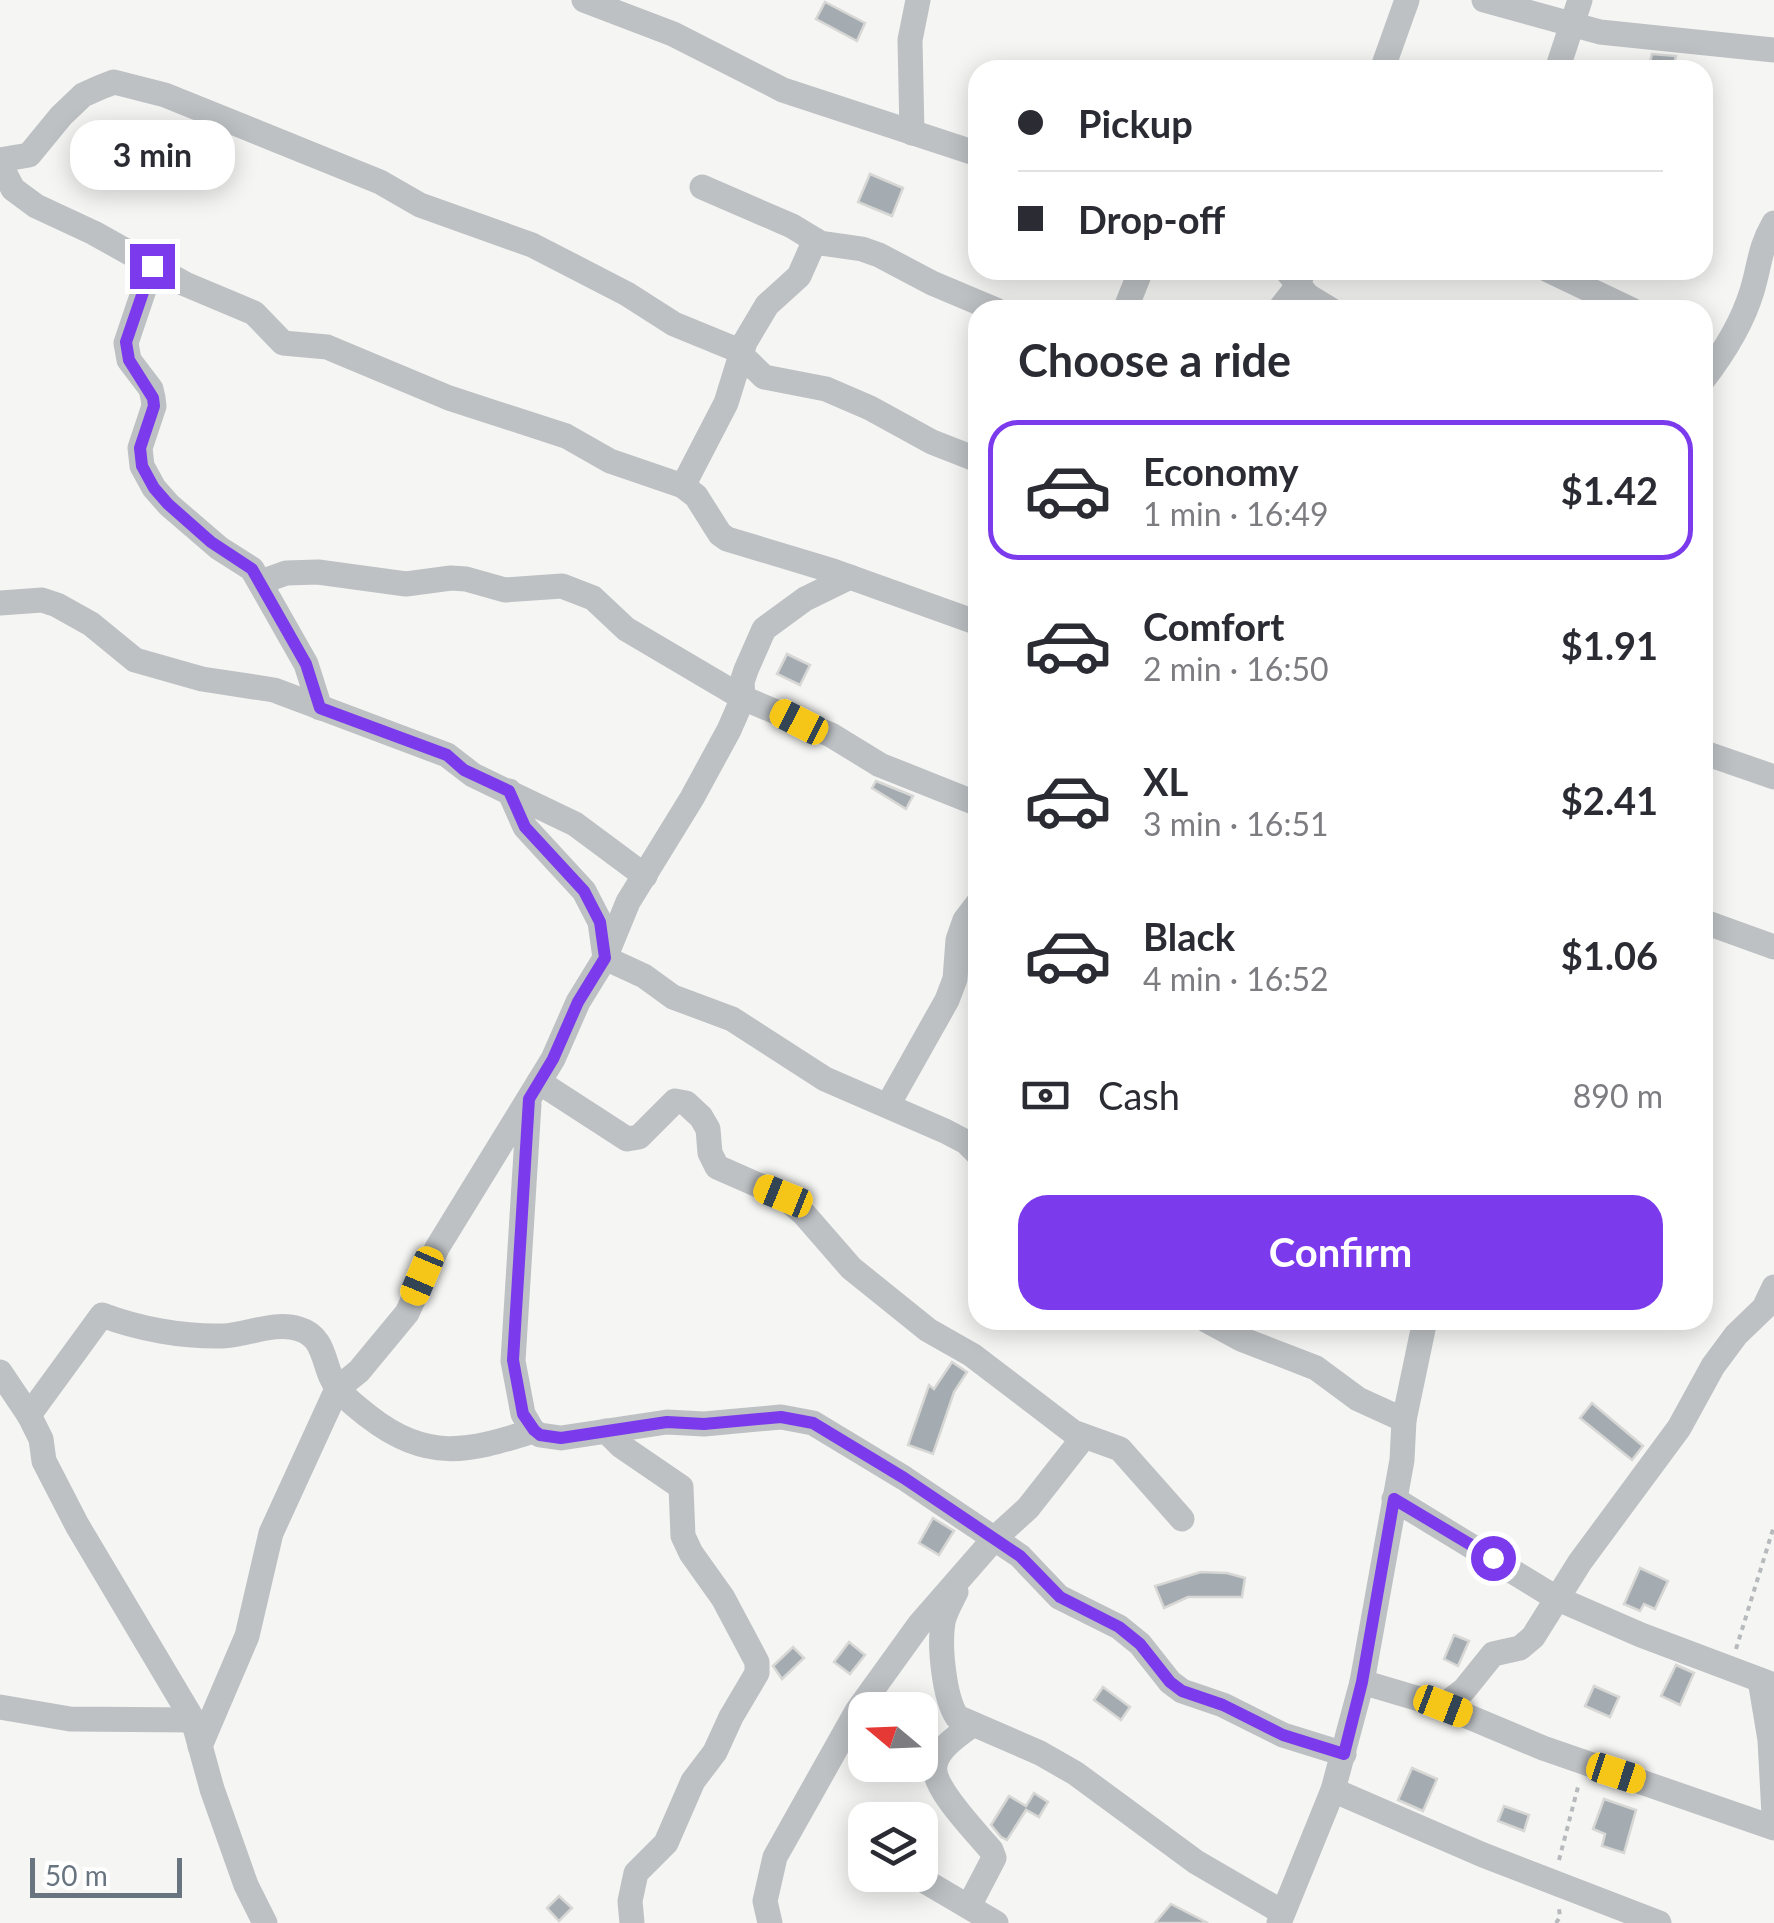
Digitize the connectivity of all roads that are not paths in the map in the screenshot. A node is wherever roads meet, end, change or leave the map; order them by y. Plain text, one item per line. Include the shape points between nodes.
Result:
1 (584, 0) edge
2 (918, 0) edge
3 (1407, 0) edge
4 (1484, 0) edge
5 (1575, 12) edge
6 (1774, 50) edge
7 (1386, 60) edge
8 (1560, 60) edge
9 (912, 133) junction
10 (968, 151) edge
11 (0, 162) edge
12 (702, 188) dead end
13 (1774, 223) edge
14 (815, 240) junction
15 (152, 266) junction
16 (1765, 270) edge
17 (1300, 280) edge
18 (1569, 280) edge
19 (972, 300) edge
20 (1321, 300) edge
21 (1611, 300) edge
22 (741, 353) junction
23 (1713, 364) edge
24 (968, 456) edge
25 (683, 486) junction
26 (850, 577) junction
27 (261, 582) junction
28 (0, 603) edge
29 (968, 619) edge
30 (743, 698) junction
31 (320, 708) junction
32 (1713, 756) edge
33 (1774, 756) edge
34 (1733, 762) junction
35 (1774, 776) edge
36 (509, 791) junction
37 (968, 800) edge
38 (645, 876) junction
39 (968, 916) edge
40 (1713, 925) edge
41 (1774, 948) edge
42 (605, 958) junction
43 (534, 1090) junction
44 (888, 1105) junction
45 (968, 1144) edge
46 (1771, 1302) edge
47 (1224, 1330) edge
48 (1423, 1330) edge
49 (0, 1372) edge
50 (338, 1389) junction
51 (29, 1414) junction
52 (1404, 1420) junction
53 (534, 1430) junction
54 (606, 1431) junction
55 (1083, 1438) junction
56 (1394, 1499) junction
57 (1182, 1519) dead end
58 (994, 1538) junction
59 (970, 1566) junction
60 (1556, 1598) junction
61 (1362, 1682) junction
62 (1767, 1682) edge
63 (0, 1706) edge
64 (1443, 1706) junction
65 (193, 1720) junction
66 (972, 1725) junction
67 (200, 1746) junction
68 (1344, 1754) junction
69 (1333, 1790) junction
70 (1774, 1814) edge
71 (1774, 1828) edge
72 (938, 1889) edge
73 (969, 1906) junction
74 (1280, 1918) edge
75 (266, 1923) edge
76 (632, 1923) edge
77 (770, 1923) edge
78 (996, 1923) edge
79 (1660, 1923) edge

1 - 9 street via 673,34 783,90
2 - 9 street via 910,40
3 - 7 street
4 - 5 street
5 - 6 street via 1600,32
5 - 8 street
9 - 10 street
11 - 15 street via 23,198
11 - 22 street via 28,155 83,96 114,82 136,87 196,105 420,205 532,245
12 - 14 street
13 - 16 street
14 - 19 street via 878,255
14 - 22 street via 799,276 767,305
15 - 25 street via 254,313 283,343 327,347
15 - 27 street via 126,342 129,360 153,398 142,466 168,504
16 - 23 street
17 - 20 street
18 - 21 street
22 - 24 street via 764,377 826,389
22 - 25 street via 726,403
25 - 26 street via 727,539
26 - 29 street
26 - 30 street via 764,629 746,670
27 - 30 street via 286,572 318,572 406,584 466,579 505,590 562,586 593,598 626,630
27 - 31 street via 306,664
28 - 31 street via 42,600 91,624 135,660 274,690
30 - 37 street
30 - 38 street
31 - 36 street via 447,755
32 - 34 street
33 - 34 street
34 - 35 street
36 - 38 street via 575,824
36 - 42 street via 525,827 584,891 600,922
38 - 42 street
39 - 44 street via 955,979
40 - 41 street
42 - 43 street
42 - 44 street via 673,997 732,1019 825,1079
43 - 50 street via 437,1248 407,1313
43 - 53 street via 513,1360 523,1414
43 - 55 street via 627,1139 639,1137 675,1100 686,1102 708,1129 717,1167 783,1196 883,1294
44 - 45 street
46 - 60 street via 1736,1335 1680,1428
47 - 52 street via 1316,1368 1358,1399
48 - 52 street
49 - 51 street
50 - 51 street via 324,1352 297,1328 224,1336 132,1326 102,1315
50 - 53 street via 380,1426 429,1448 473,1448
50 - 67 street via 271,1533 247,1636
51 - 65 street via 76,1526
52 - 56 street
53 - 54 street via 561,1438
54 - 58 street via 781,1417 813,1423
54 - 76 street via 681,1487 683,1536 758,1662 666,1843 636,1873
55 - 57 street via 1120,1450
55 - 58 street via 1028,1508
56 - 60 street
56 - 61 street
58 - 59 street
58 - 68 street via 1060,1597 1140,1644 1182,1691
59 - 66 street via 944,1620 942,1650 950,1707
59 - 77 street via 857,1711 806,1798 768,1877
60 - 62 street
60 - 64 street via 1533,1637 1520,1648 1493,1654
61 - 64 street
61 - 68 street
62 - 70 street
63 - 65 street via 70,1719
64 - 71 street
65 - 67 street
66 - 73 street via 942,1750 934,1772 994,1858
66 - 74 street via 1075,1773
67 - 75 street via 241,1871
68 - 69 street
69 - 74 street
69 - 79 street
72 - 73 street
73 - 78 street

